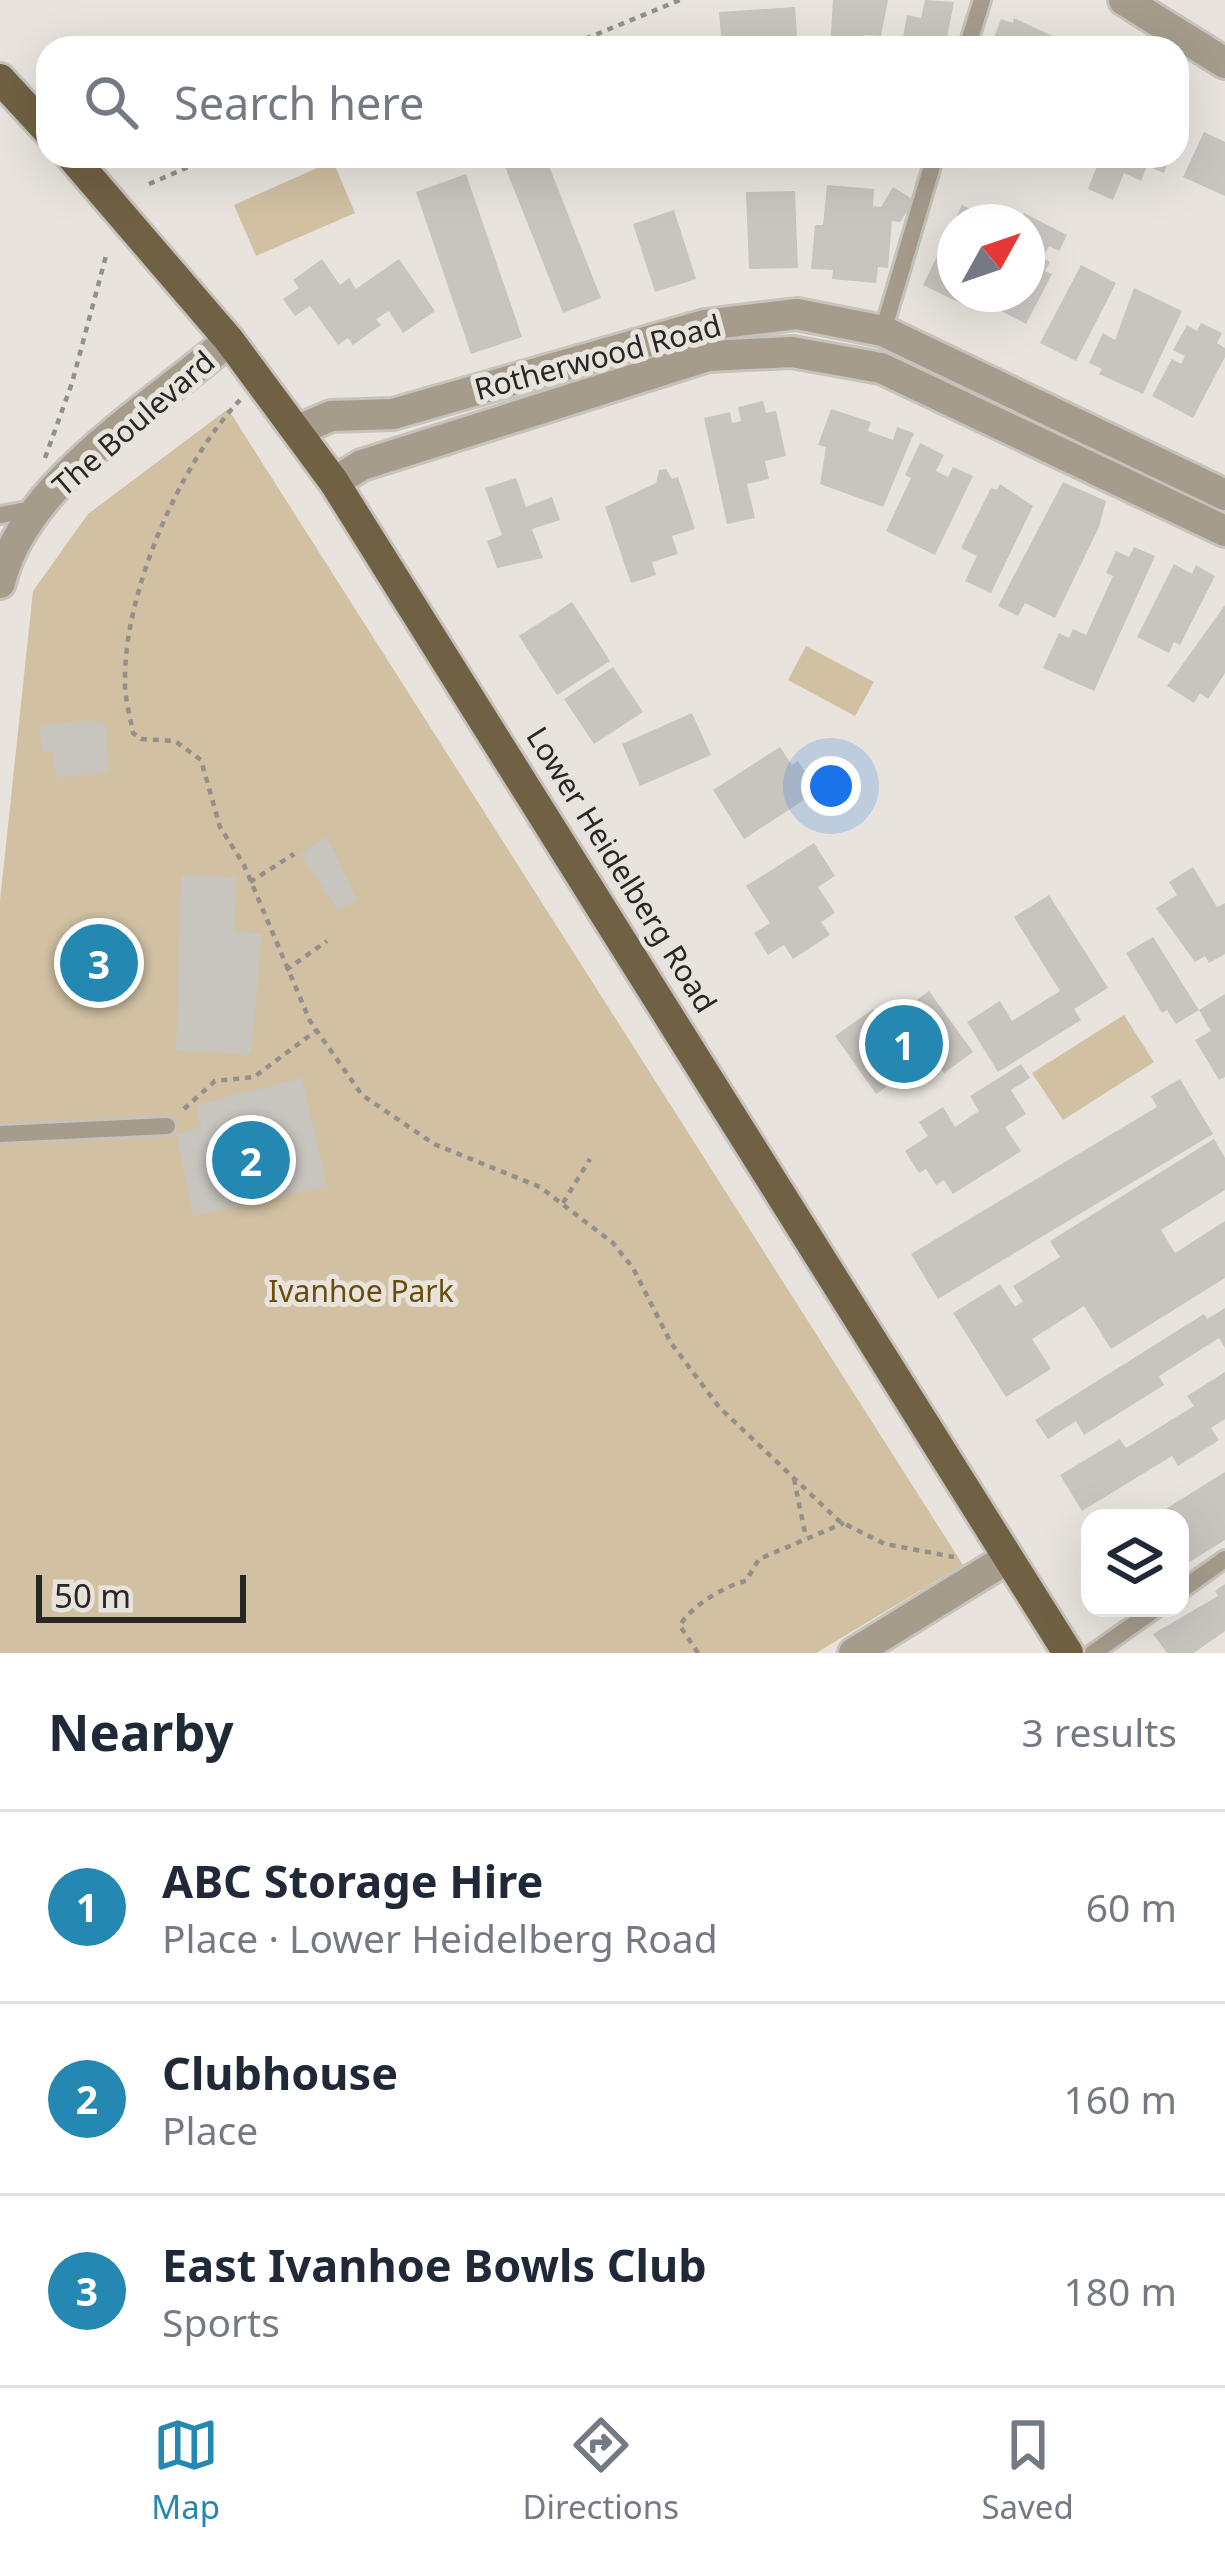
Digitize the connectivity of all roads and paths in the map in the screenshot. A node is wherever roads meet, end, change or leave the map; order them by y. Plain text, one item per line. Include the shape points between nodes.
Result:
1 (680, 0) edge
2 (982, 0) edge
3 (1124, 0) edge
4 (592, 36) edge
5 (972, 36) edge
6 (1182, 36) edge
7 (1189, 41) edge
8 (1225, 63) edge
9 (0, 79) edge
10 (36, 118) edge
11 (81, 168) edge
12 (186, 168) edge
13 (931, 168) edge
14 (148, 184) dead end
15 (107, 252) dead end
16 (883, 332) junction
17 (230, 340) junction
18 (259, 379) junction
19 (298, 430) junction
20 (334, 482) junction
21 (59, 483) junction
22 (1225, 495) edge
23 (39, 509) junction
24 (0, 515) edge
25 (1225, 531) edge
26 (0, 584) edge
27 (294, 854) dead end
28 (250, 883) junction
29 (327, 941) dead end
30 (286, 970) junction
31 (317, 1030) junction
32 (167, 1126) joint
33 (0, 1134) edge
34 (590, 1159) dead end
35 (563, 1203) junction
36 (794, 1479) junction
37 (844, 1523) junction
38 (806, 1538) junction
39 (1008, 1558) junction
40 (1225, 1559) edge
41 (1189, 1585) edge
42 (1143, 1617) edge
43 (698, 1653) edge
44 (854, 1653) edge
45 (1068, 1653) edge
46 (1093, 1653) edge

1 - 4 path
2 - 5 lane
3 - 6 street
7 - 8 street
9 - 10 main road
11 - 17 main road, Lower Heidelberg Road
12 - 14 path
13 - 16 lane
15 - 21 path via 44,456
16 - 19 street, Rotherwood Road via 796,314 705,325 393,414 331,416
16 - 22 street, Rotherwood Road
17 - 18 main road, Lower Heidelberg Road
17 - 21 street, The Boulevard
18 - 19 main road, Lower Heidelberg Road
18 - 28 path via 223,418 148,561 130,620 124,681 133,733 175,741 201,760 220,827
19 - 20 main road, Lower Heidelberg Road
20 - 25 street, Rotherwood Road via 362,465 708,356 792,352 880,368
20 - 39 main road, Lower Heidelberg Road
21 - 23 street, The Boulevard
23 - 24 lane, The Boulevard
23 - 26 street, The Boulevard
27 - 28 path
28 - 30 path
29 - 30 path
30 - 31 path
31 - 32 path via 254,1077 215,1081
31 - 35 path via 362,1094 398,1120
32 - 33 lane
34 - 35 path
35 - 36 path via 634,1268 671,1343 719,1407
36 - 37 path
36 - 38 path
37 - 38 path
37 - 39 path via 885,1544
38 - 43 path via 759,1559 746,1581 684,1617 680,1626
39 - 44 street
39 - 45 main road, Lower Heidelberg Road
40 - 41 lane
42 - 46 lane

